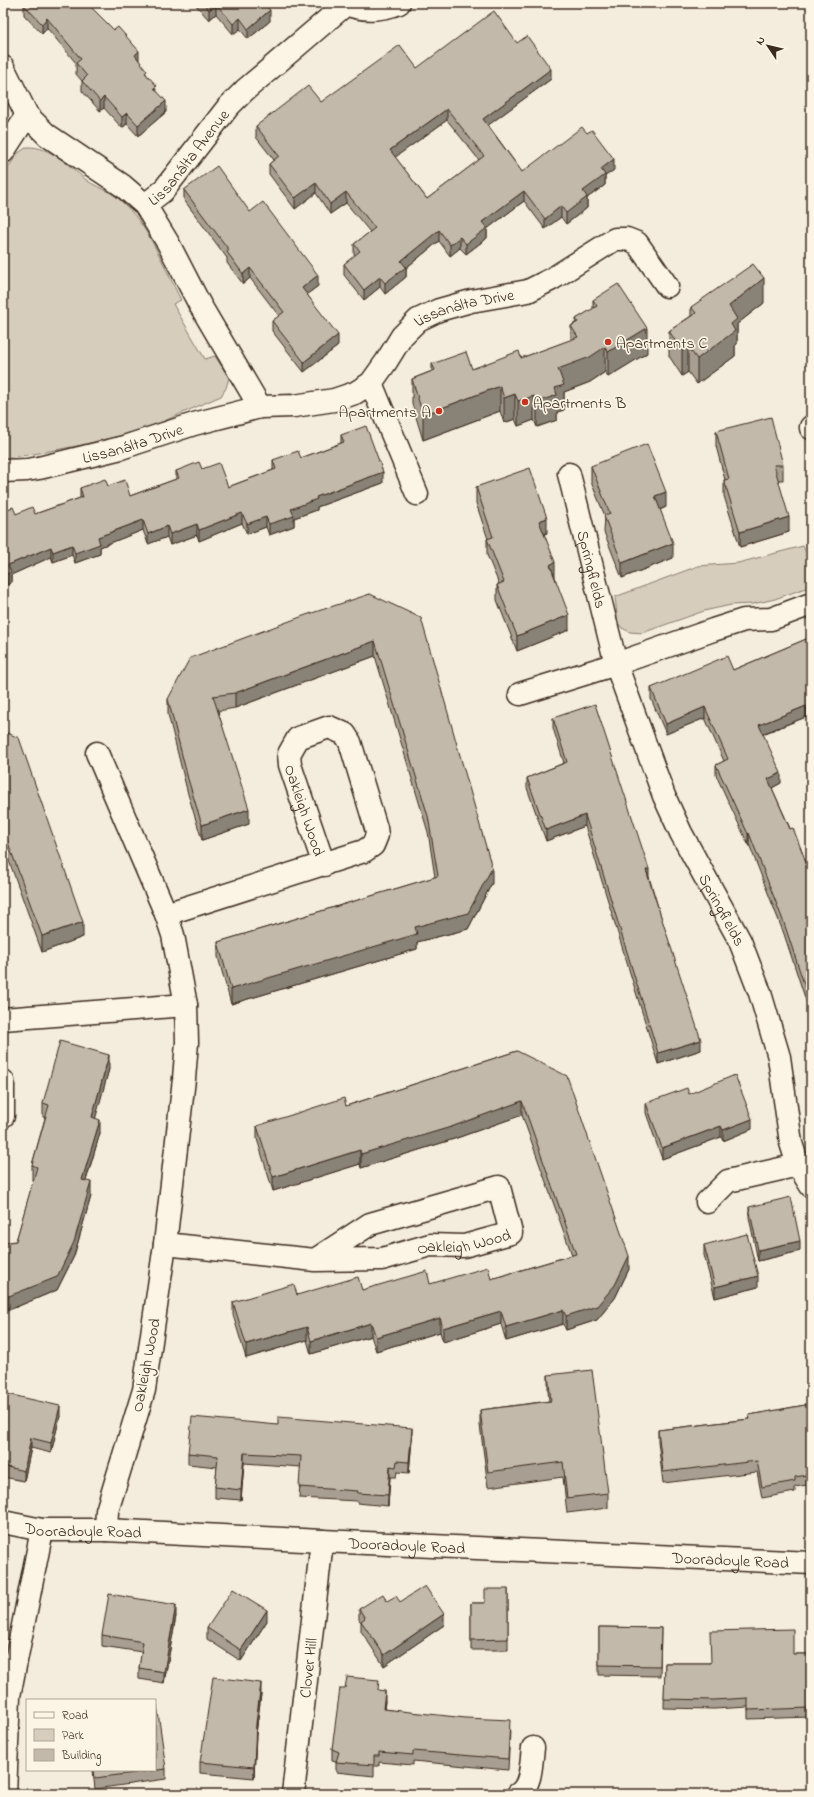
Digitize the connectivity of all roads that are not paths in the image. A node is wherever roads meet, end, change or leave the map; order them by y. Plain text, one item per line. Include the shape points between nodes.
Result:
1 (399, 3) edge
2 (345, 4) edge
3 (3, 66) edge
4 (27, 115) junction
5 (3, 152) edge
6 (145, 205) junction
7 (667, 286) dead end
8 (371, 383) junction
9 (260, 407) junction
10 (3, 471) edge
11 (569, 474) dead end
12 (417, 494) dead end
13 (811, 604) edge
14 (616, 664) junction
15 (520, 694) dead end
16 (97, 753) dead end
17 (324, 865) junction
18 (166, 914) junction
19 (186, 1005) junction
20 (3, 1019) edge
21 (3, 1082) edge
22 (3, 1116) edge
23 (798, 1165) junction
24 (811, 1186) edge
25 (707, 1202) dead end
26 (165, 1244) junction
27 (315, 1260) junction
28 (3, 1522) edge
29 (42, 1530) junction
30 (106, 1530) junction
31 (322, 1541) junction
32 (811, 1563) edge
33 (533, 1748) dead end
34 (5, 1794) edge
35 (293, 1794) edge
36 (518, 1794) edge

1 - 2 street, Lissanálta Avenue via 363,9
2 - 6 street, Lissanálta Avenue via 222,113 181,170 163,191
3 - 4 street, Lissanálta Avenue
4 - 5 street
4 - 6 street, Lissanálta Avenue via 47,135 123,186
6 - 9 street
7 - 8 street, Lissanálta Drive via 638,243 627,239 615,239 552,279 528,291 471,301 445,308 418,320 402,336
8 - 9 street, Lissanálta Drive via 355,393 334,400 294,406
8 - 12 street
9 - 10 street, Lissanálta Drive via 194,424 122,448 39,468
11 - 14 street, Springfields
13 - 14 street via 771,619 744,620
14 - 15 street
14 - 23 street, Springfields via 664,796 680,832 740,941 760,994 779,1057 791,1143
16 - 18 street, Oakleigh Wood
17 - 17 street, Oakleigh Wood via 364,851 373,845 377,835 350,742 345,734 329,728 298,738 289,754 290,765
17 - 18 street, Oakleigh Wood
18 - 19 street, Oakleigh Wood via 173,935
19 - 20 street
19 - 26 street, Oakleigh Wood via 184,1079
21 - 22 street
23 - 24 street, Springfields
23 - 25 street via 728,1181
26 - 27 street, Oakleigh Wood
26 - 30 street, Oakleigh Wood via 144,1390 107,1511
27 - 27 street, Oakleigh Wood via 382,1259 430,1245 464,1246 511,1233 499,1186 370,1224
28 - 29 street, Dooradoyle Road
29 - 30 street, Dooradoyle Road
29 - 34 street via 9,1696
30 - 31 street, Dooradoyle Road
31 - 32 street, Dooradoyle Road
31 - 35 street, Clover Hill
33 - 36 street via 528,1780 522,1792

